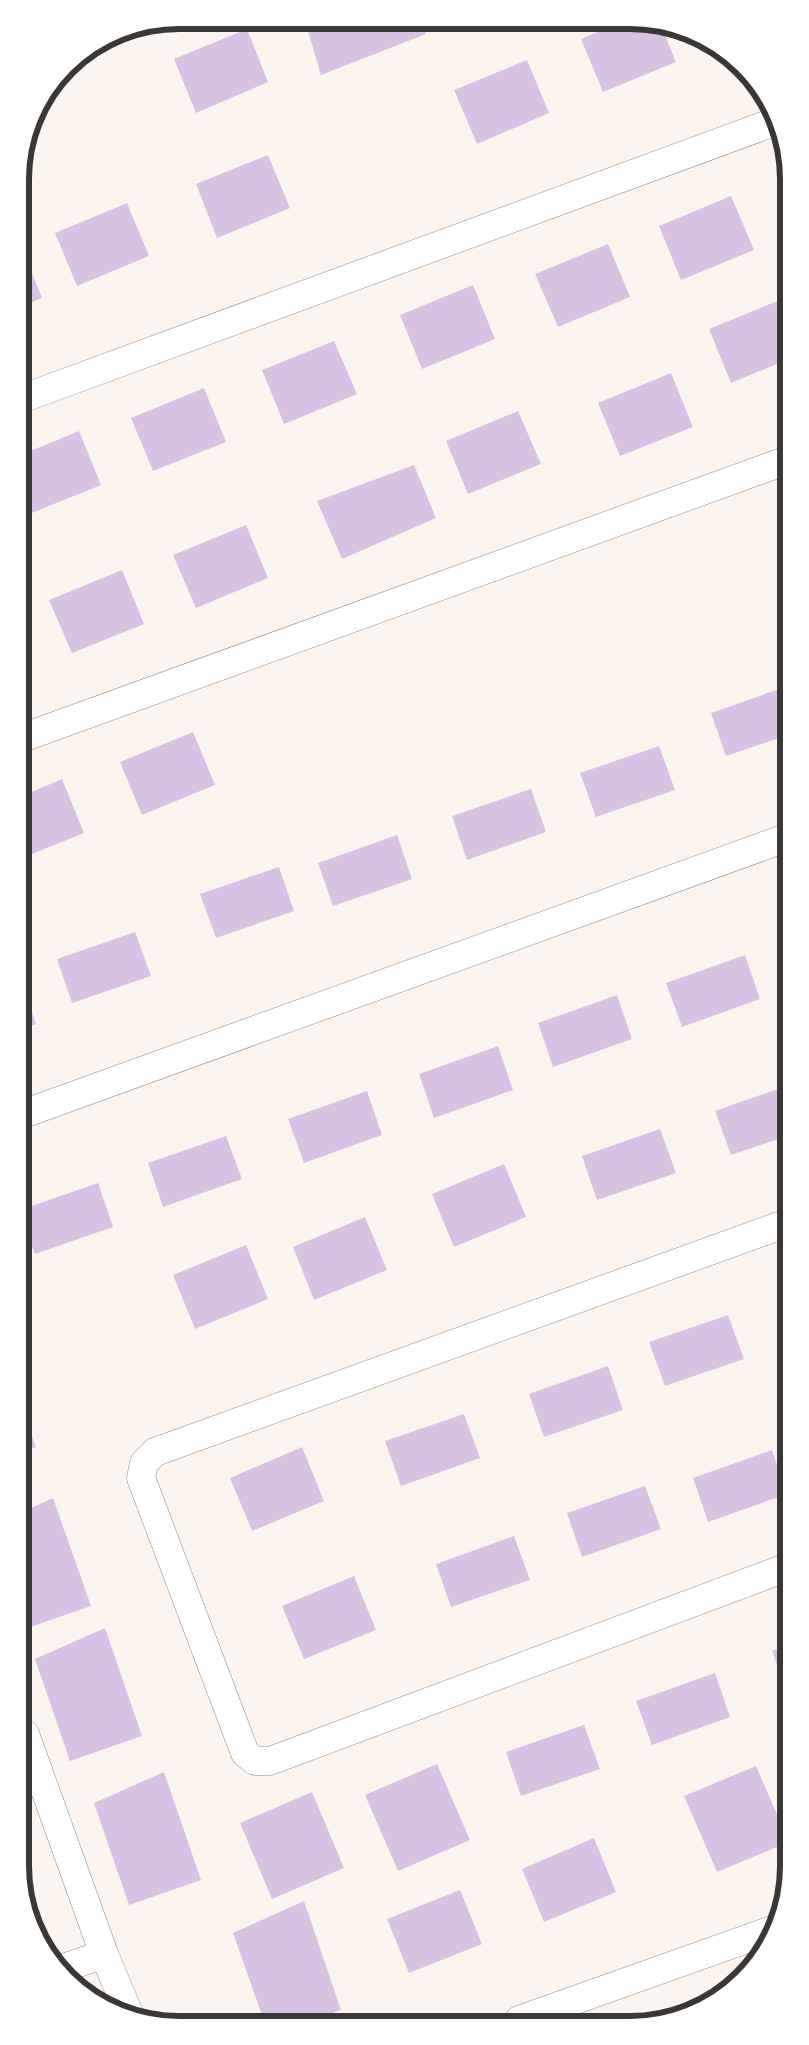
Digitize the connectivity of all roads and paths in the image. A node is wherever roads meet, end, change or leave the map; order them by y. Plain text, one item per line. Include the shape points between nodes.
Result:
1 (770, 124) edge
2 (29, 396) edge
3 (780, 463) edge
4 (29, 735) edge
5 (780, 840) edge
6 (29, 1112) edge
7 (780, 1226) edge
8 (780, 1570) edge
9 (29, 1745) edge
10 (763, 1934) edge
11 (104, 1954) junction
12 (68, 1966) edge
13 (126, 2006) edge
14 (530, 2016) edge

1 - 2 street
3 - 4 street
5 - 6 street
7 - 8 street via 154,1452 144,1463 141,1478 245,1753 255,1762 279,1757
9 - 11 street
10 - 14 street
11 - 12 street
11 - 13 street

